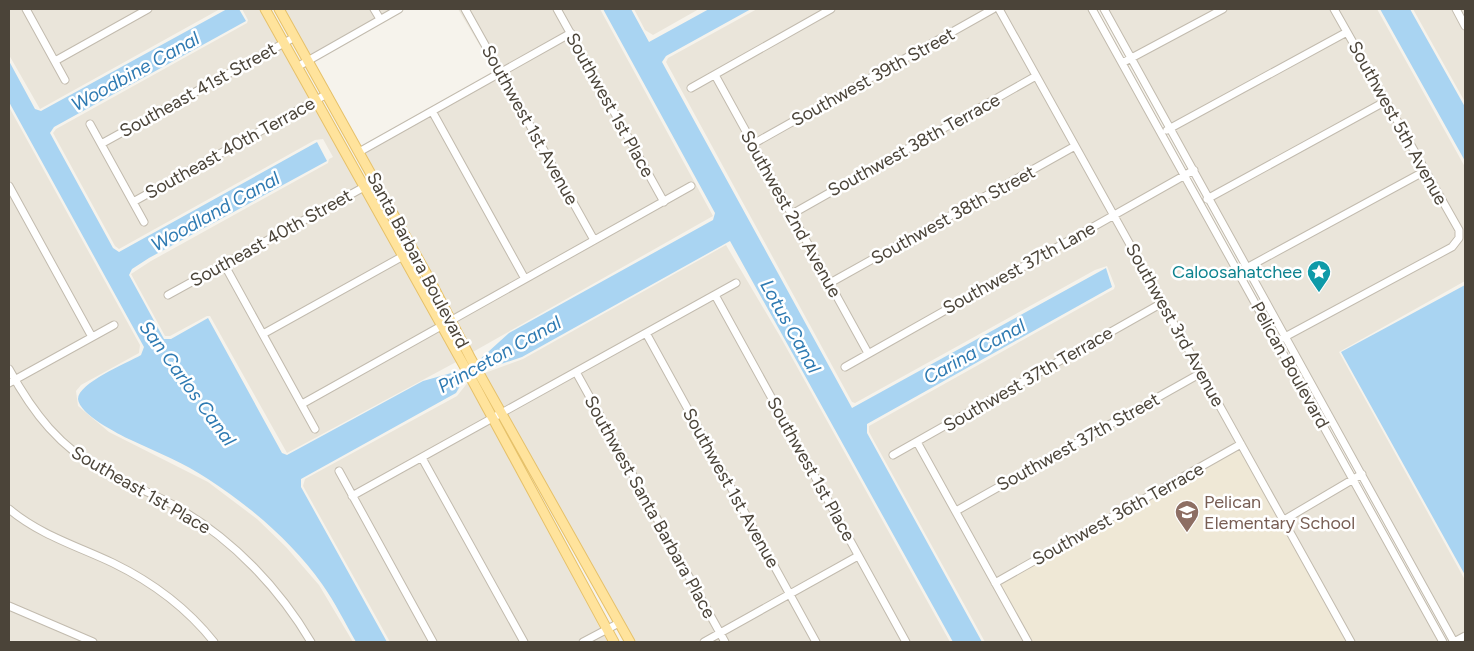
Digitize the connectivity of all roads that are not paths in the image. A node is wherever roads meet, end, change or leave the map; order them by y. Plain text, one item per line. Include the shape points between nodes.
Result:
1 (26, 9) edge
2 (148, 9) edge
3 (265, 9) edge
4 (279, 9) edge
5 (374, 9) edge
6 (399, 9) edge
7 (465, 9) edge
8 (557, 9) edge
9 (831, 9) edge
10 (993, 9) edge
11 (999, 9) edge
12 (1092, 9) edge
13 (1104, 9) edge
14 (1223, 9) edge
15 (1334, 9) edge
16 (1456, 9) edge
17 (380, 19) junction
18 (1465, 26) edge
19 (1347, 32) junction
20 (571, 34) junction
21 (294, 37) junction
22 (284, 43) junction
23 (1131, 58) junction
24 (308, 60) junction
25 (55, 61) junction
26 (1122, 63) junction
27 (297, 66) junction
28 (501, 73) junction
29 (715, 75) junction
30 (1036, 76) junction
31 (65, 80) dead end
32 (691, 88) dead end
33 (327, 94) junction
34 (316, 101) junction
35 (1386, 101) junction
36 (432, 111) junction
37 (90, 124) dead end
38 (1171, 128) junction
39 (1161, 133) junction
40 (101, 144) junction
41 (753, 144) junction
42 (1075, 146) junction
43 (359, 152) junction
44 (1194, 170) junction
45 (1425, 170) junction
46 (1184, 175) junction
47 (375, 181) junction
48 (9, 186) edge
49 (691, 186) dead end
50 (363, 187) junction
51 (1209, 198) junction
52 (133, 202) junction
53 (664, 202) junction
54 (1200, 203) junction
55 (792, 214) junction
56 (1114, 215) junction
57 (144, 222) dead end
58 (594, 240) junction
59 (414, 250) junction
60 (402, 257) junction
61 (224, 264) junction
62 (1248, 267) junction
63 (1239, 272) junction
64 (525, 279) junction
65 (736, 283) dead end
66 (830, 283) junction
67 (168, 295) dead end
68 (715, 295) junction
69 (1162, 303) junction
70 (451, 320) junction
71 (114, 325) dead end
72 (440, 326) junction
73 (646, 333) junction
74 (263, 334) junction
75 (1286, 336) junction
76 (92, 337) junction
77 (1277, 341) junction
78 (868, 353) junction
79 (467, 361) junction
80 (845, 367) dead end
81 (9, 369) edge
82 (576, 372) junction
83 (1201, 373) junction
84 (476, 378) junction
85 (12, 381) edge
86 (302, 404) junction
87 (502, 413) junction
88 (492, 419) junction
89 (315, 429) dead end
90 (917, 442) junction
91 (1241, 444) junction
92 (893, 455) dead end
93 (422, 458) junction
94 (339, 471) dead end
95 (1362, 474) junction
96 (1353, 480) junction
97 (352, 496) junction
98 (9, 509) edge
99 (956, 511) junction
100 (1284, 520) junction
101 (564, 524) junction
102 (553, 531) junction
103 (858, 556) junction
104 (995, 583) junction
105 (790, 595) junction
106 (9, 606) edge
107 (619, 622) junction
108 (607, 629) junction
109 (720, 634) junction
110 (1465, 636) edge
111 (93, 642) edge
112 (214, 642) edge
113 (311, 642) edge
114 (433, 642) edge
115 (524, 642) edge
116 (583, 642) edge
117 (614, 642) edge
118 (630, 642) edge
119 (704, 642) edge
120 (725, 642) edge
121 (816, 642) edge
122 (906, 642) edge
123 (1028, 642) edge
124 (1351, 642) edge
125 (1443, 642) edge
126 (1454, 642) edge

1 - 25 street
2 - 25 street
3 - 22 main road, Santa Barbara Boulevard
4 - 21 main road, Santa Barbara Boulevard
5 - 17 street
6 - 17 street
7 - 28 street, Southwest 1st Avenue
8 - 20 street, Southwest 1st Place
9 - 29 street
10 - 41 street, Southwest 39th Street
11 - 30 street, Southwest 3rd Avenue
12 - 26 street, Pelican Boulevard
13 - 23 street, Pelican Boulevard
14 - 23 street
15 - 19 street, Southwest 5th Avenue
16 - 18 street
17 - 24 street
19 - 35 street, Southwest 5th Avenue
19 - 38 street
20 - 28 street
20 - 53 street, Southwest 1st Place
21 - 22 street, Southeast 41st Street
21 - 24 main road, Santa Barbara Boulevard
22 - 27 main road, Santa Barbara Boulevard
22 - 40 street, Southeast 41st Street
23 - 26 street
23 - 38 street, Pelican Boulevard
24 - 27 street
24 - 33 main road, Santa Barbara Boulevard
25 - 31 street
26 - 39 street, Pelican Boulevard
27 - 34 main road, Santa Barbara Boulevard
28 - 36 street
28 - 58 street, Southwest 1st Avenue
29 - 32 street
29 - 41 street, Southwest 2nd Avenue
30 - 42 street, Southwest 3rd Avenue
30 - 55 street, Southwest 38th Terrace
33 - 34 street, Southeast 40th Terrace
33 - 43 main road, Santa Barbara Boulevard
34 - 50 main road, Santa Barbara Boulevard
34 - 52 street, Southeast 40th Terrace
35 - 45 street, Southwest 5th Avenue
35 - 51 street
36 - 43 street
36 - 64 street
37 - 40 street
38 - 39 street
38 - 44 street, Pelican Boulevard
39 - 46 street, Pelican Boulevard
40 - 52 street
41 - 55 street, Southwest 2nd Avenue
42 - 56 street, Southwest 3rd Avenue
42 - 66 street, Southwest 38th Street
43 - 47 main road, Santa Barbara Boulevard
44 - 46 street, Southwest 37th Lane
44 - 51 street, Pelican Boulevard
45 - 62 street
45 - 75 street, Southwest 5th Avenue via 1459,230 1459,238 1452,247
46 - 54 street, Pelican Boulevard
46 - 56 street, Southwest 37th Lane
47 - 50 street, Southeast 40th Street
47 - 59 main road, Santa Barbara Boulevard
48 - 76 street
49 - 53 street
50 - 60 main road, Santa Barbara Boulevard
50 - 61 street, Southeast 40th Street
51 - 54 street
51 - 62 street, Pelican Boulevard
52 - 57 street
53 - 58 street
54 - 63 street, Pelican Boulevard
55 - 66 street, Southwest 2nd Avenue
56 - 69 street, Southwest 3rd Avenue
56 - 78 street, Southwest 37th Lane
58 - 64 street
59 - 60 street
59 - 70 main road, Santa Barbara Boulevard
60 - 72 main road, Santa Barbara Boulevard
60 - 74 street
61 - 67 street, Southeast 40th Street
61 - 74 street
62 - 63 street
62 - 75 street, Pelican Boulevard
63 - 77 street, Pelican Boulevard
64 - 70 street
65 - 68 street
66 - 78 street, Southwest 2nd Avenue
68 - 73 street
68 - 103 street, Southwest 1st Place
69 - 83 street, Southwest 3rd Avenue
69 - 90 street, Southwest 37th Terrace
70 - 72 street
70 - 79 main road, Santa Barbara Boulevard
71 - 76 street
72 - 79 main road, Santa Barbara Boulevard
72 - 86 street
73 - 82 street
73 - 105 street, Southwest 1st Avenue
74 - 86 street
75 - 77 street
75 - 95 street, Pelican Boulevard
76 - 85 street
77 - 96 street, Pelican Boulevard
78 - 80 street, Southwest 37th Lane
79 - 84 main road, Santa Barbara Boulevard
81 - 85 street, Southeast 1st Place
82 - 87 street
82 - 109 street, Southwest Santa Barbara Place
83 - 91 street, Southwest 3rd Avenue
83 - 99 street, Southwest 37th Street
84 - 87 main road, Santa Barbara Boulevard
84 - 88 main road, Santa Barbara Boulevard
85 - 113 street, Southeast 1st Place via 47,428 78,456 180,509 237,551 283,601
86 - 89 street
87 - 88 street
87 - 101 main road, Santa Barbara Boulevard
88 - 93 street
88 - 102 main road, Santa Barbara Boulevard
90 - 92 street, Southwest 37th Terrace
90 - 99 street
91 - 100 street, Southwest 3rd Avenue
91 - 104 street, Southwest 36th Terrace
93 - 97 street
93 - 115 street
94 - 97 street
95 - 96 street
95 - 126 street, Pelican Boulevard
96 - 100 street
96 - 125 street, Pelican Boulevard
97 - 114 street
98 - 112 street via 45,533 112,562 152,585 189,615
99 - 104 street
100 - 124 street, Southwest 3rd Avenue
101 - 102 main road
101 - 107 main road, Santa Barbara Boulevard
102 - 108 main road, Santa Barbara Boulevard
103 - 105 street
103 - 122 street, Southwest 1st Place
104 - 123 street
105 - 109 street
105 - 121 street, Southwest 1st Avenue
106 - 111 street
107 - 108 street
107 - 118 main road, Santa Barbara Boulevard
108 - 116 street
108 - 117 main road, Santa Barbara Boulevard
109 - 119 street
109 - 120 street, Southwest Santa Barbara Place
110 - 126 street

